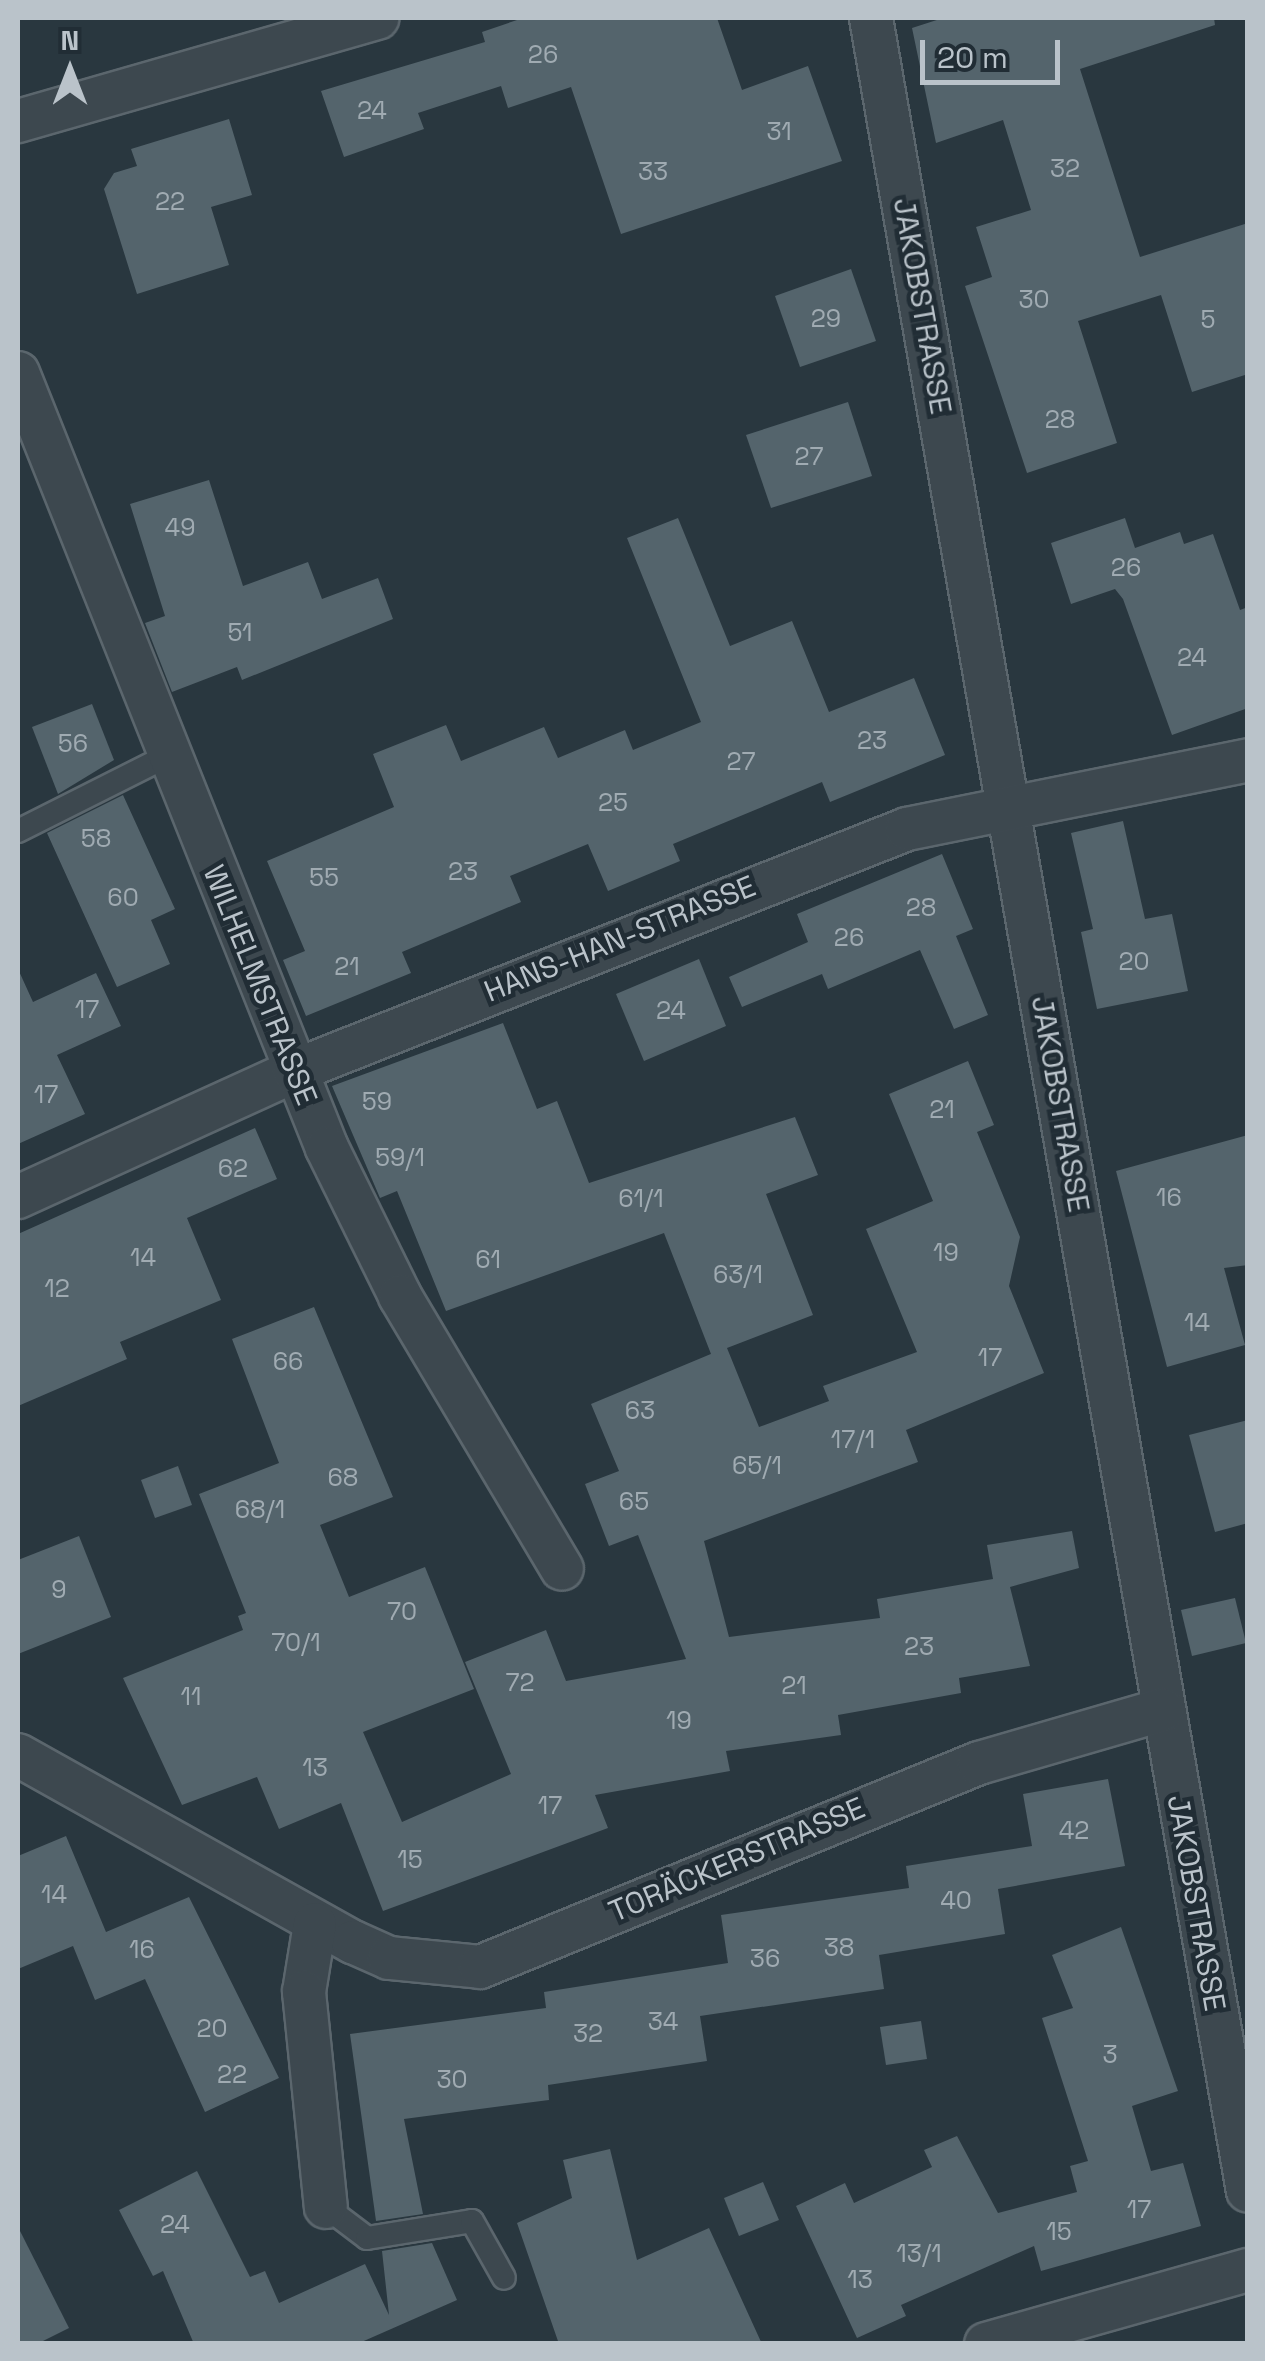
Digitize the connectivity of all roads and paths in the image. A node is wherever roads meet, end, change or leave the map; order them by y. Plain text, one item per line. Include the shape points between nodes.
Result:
1 (378, 18) edge
2 (871, 18) edge
3 (18, 121) edge
4 (18, 373) edge
5 (165, 757) junction
6 (1248, 760) edge
7 (1007, 805) junction
8 (18, 830) edge
9 (294, 1071) junction
10 (18, 1197) edge
11 (562, 1569) dead end
12 (1162, 1710) junction
13 (18, 1755) edge
14 (315, 1924) junction
15 (1248, 2191) edge
16 (326, 2207) joint
17 (1248, 2270) edge
18 (504, 2278) dead end
19 (986, 2344) edge

1 - 3 street
2 - 7 street, JAKOBSTRASSE
4 - 5 street, WILHELMSTRASSE
5 - 8 lane
5 - 9 street, WILHELMSTRASSE
6 - 7 street, HANS-HAN-STRASSE
7 - 9 street, HANS-HAN-STRASSE via 797,868
7 - 12 street, JAKOBSTRASSE
9 - 10 street, HANS-HAN-STRASSE
9 - 11 street, WILHELMSTRASSE via 400,1296
12 - 14 street, TORÄCKERSTRASSE via 979,1763 480,1966 388,1958
12 - 15 street, JAKOBSTRASSE
13 - 14 street, TORÄCKERSTRASSE
14 - 16 street via 304,1992
16 - 18 lane via 368,2238 472,2221
17 - 19 street

